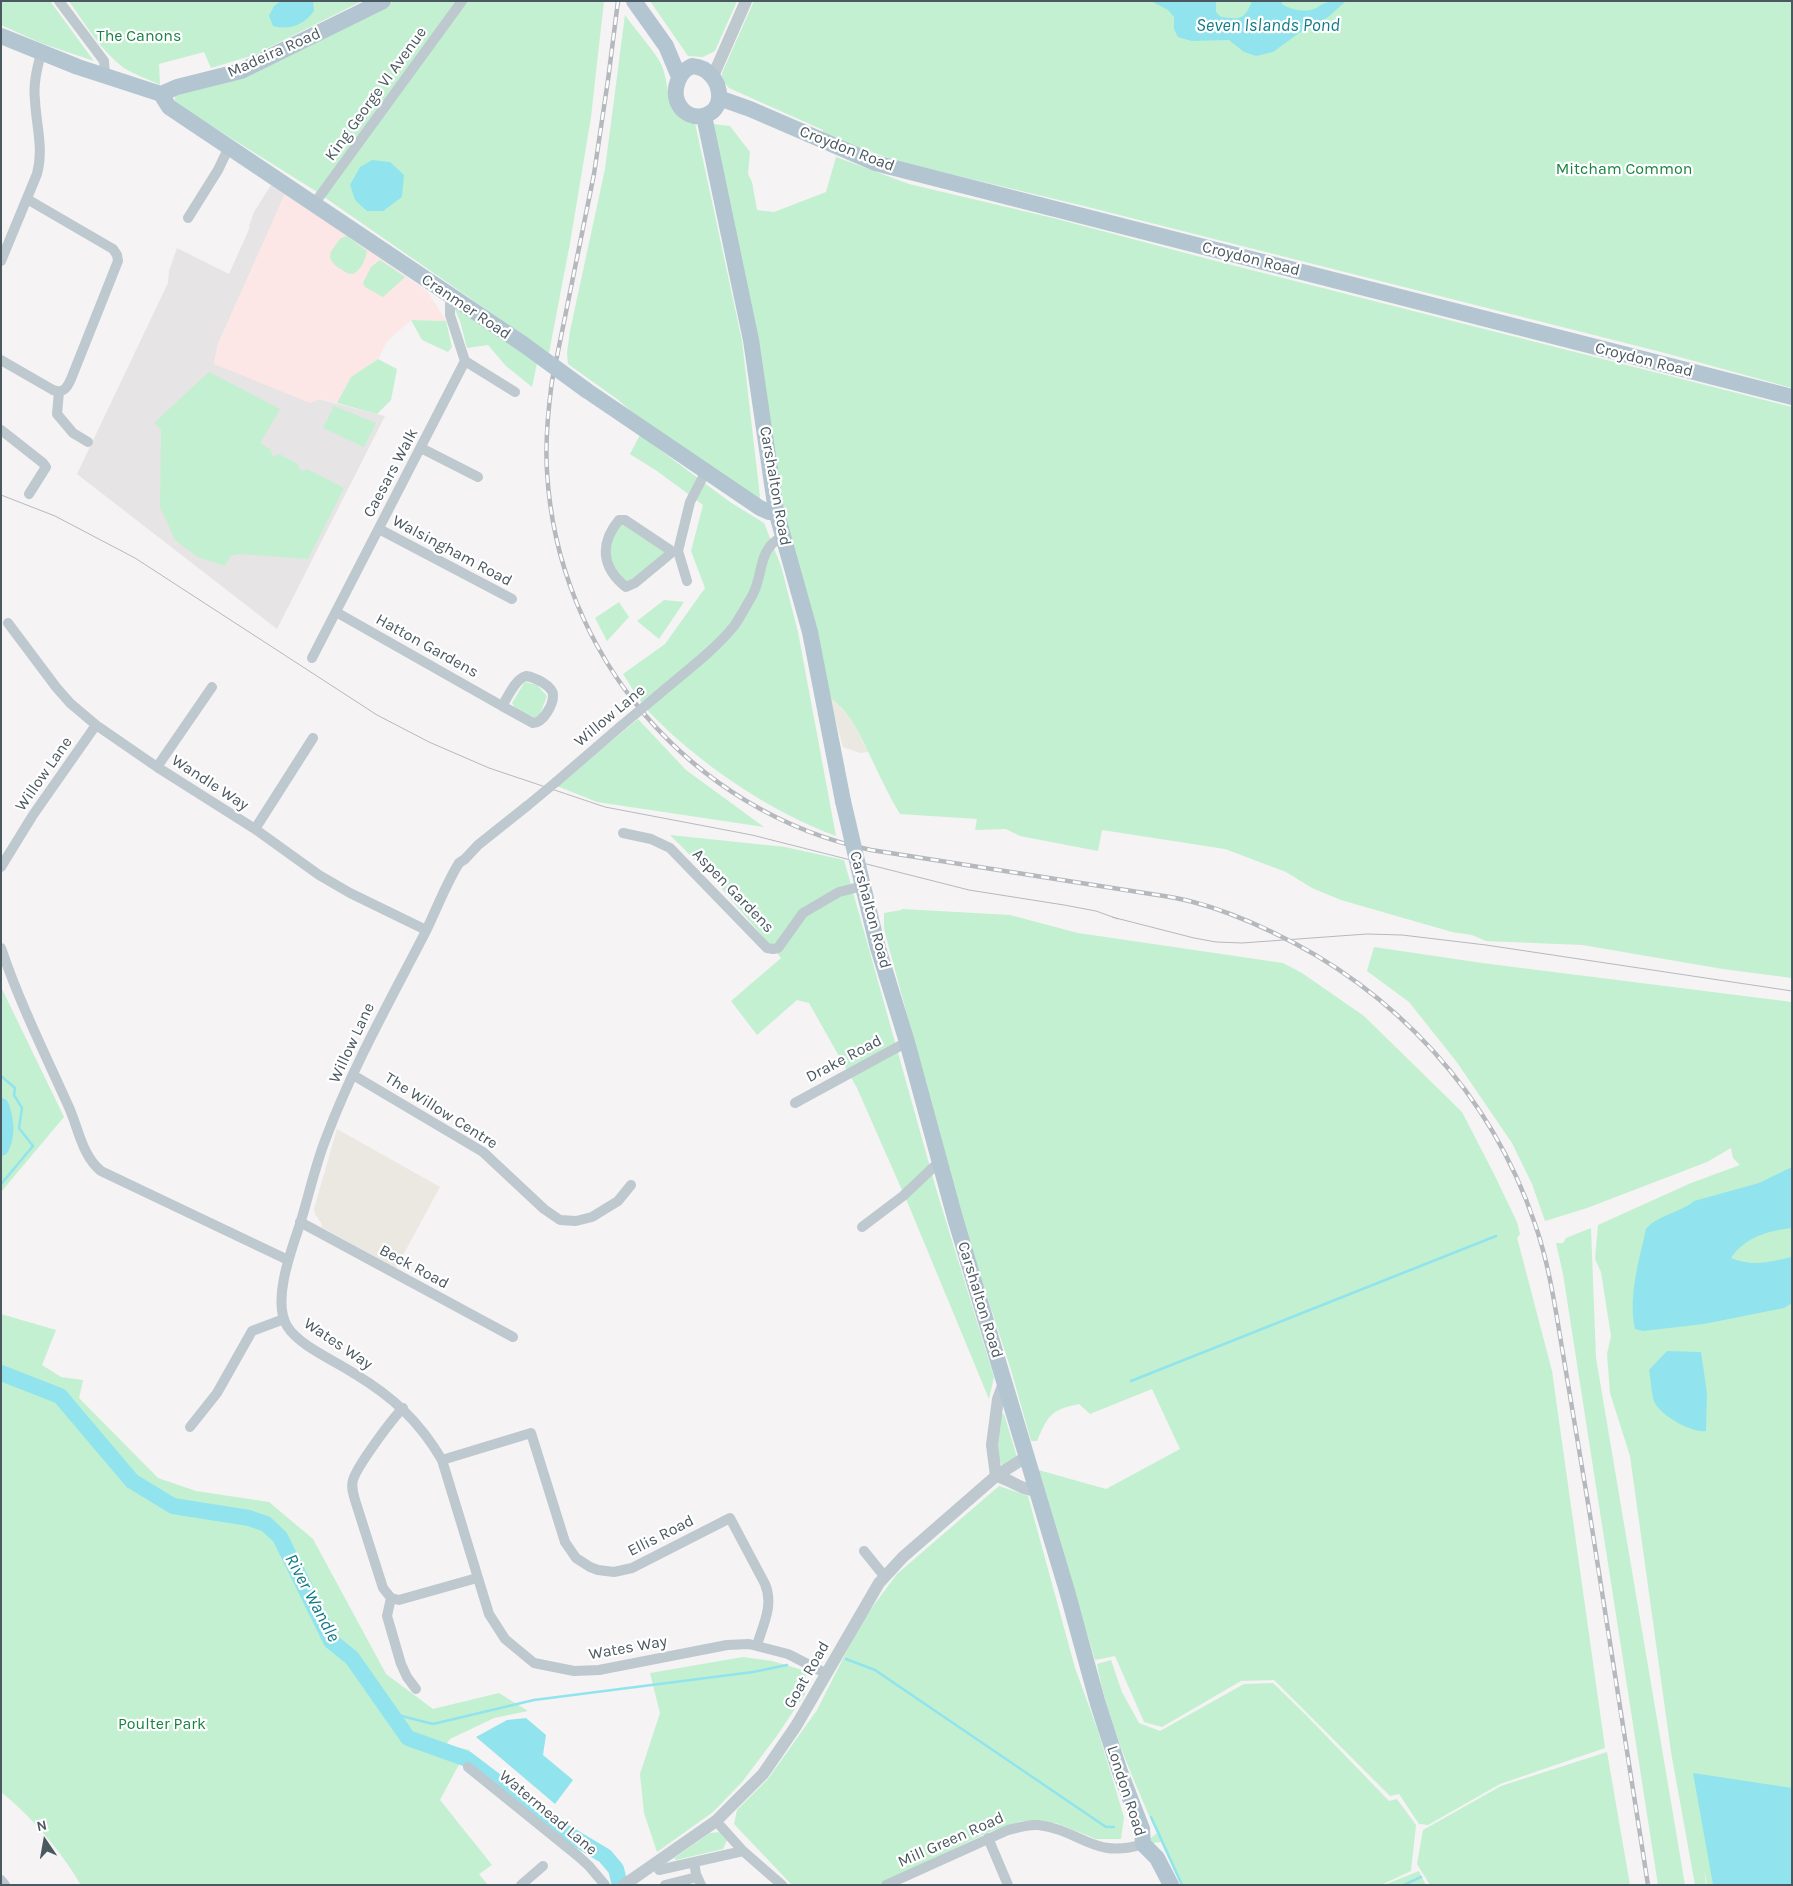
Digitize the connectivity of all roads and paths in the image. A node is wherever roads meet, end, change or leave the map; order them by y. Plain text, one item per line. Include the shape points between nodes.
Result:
1 (59, 1) edge
2 (384, 1) edge
3 (462, 1) edge
4 (746, 1) edge
5 (637, 5) edge
6 (1, 36) edge
7 (41, 53) junction
8 (684, 72) junction
9 (105, 76) junction
10 (713, 76) junction
11 (161, 94) junction
12 (719, 98) junction
13 (704, 116) junction
14 (229, 147) junction
15 (27, 199) junction
16 (314, 204) junction
17 (188, 218) dead end
18 (1, 261) edge
19 (450, 296) junction
20 (1, 360) edge
21 (465, 361) junction
22 (59, 392) junction
23 (515, 392) dead end
24 (1792, 397) edge
25 (1, 430) edge
26 (88, 442) dead end
27 (421, 448) junction
28 (705, 473) junction
29 (478, 477) dead end
30 (29, 494) dead end
31 (776, 511) junction
32 (379, 529) junction
33 (782, 537) junction
34 (674, 551) junction
35 (687, 581) dead end
36 (512, 599) dead end
37 (336, 612) junction
38 (8, 623) dead end
39 (312, 658) dead end
40 (212, 687) dead end
41 (502, 706) junction
42 (96, 725) junction
43 (313, 738) dead end
44 (157, 767) junction
45 (255, 829) junction
46 (623, 834) dead end
47 (1, 867) edge
48 (862, 882) junction
49 (426, 930) junction
50 (1, 948) edge
51 (907, 1042) junction
52 (353, 1075) junction
53 (795, 1103) dead end
54 (939, 1162) junction
55 (632, 1185) dead end
56 (300, 1222) junction
57 (862, 1227) dead end
58 (288, 1260) junction
59 (284, 1319) junction
60 (513, 1337) dead end
61 (1004, 1383) junction
62 (403, 1408) junction
63 (190, 1427) dead end
64 (1026, 1457) junction
65 (442, 1460) junction
66 (996, 1476) junction
67 (1036, 1490) junction
68 (864, 1551) dead end
69 (884, 1576) junction
70 (477, 1578) junction
71 (391, 1598) junction
72 (757, 1645) junction
73 (827, 1674) junction
74 (416, 1689) dead end
75 (1094, 1690) joint
76 (468, 1767) dead end
77 (716, 1821) junction
78 (988, 1838) junction
79 (1143, 1844) junction
80 (743, 1851) junction
81 (694, 1862) junction
82 (544, 1866) dead end
83 (659, 1870) dead end
84 (1, 1880) edge
85 (699, 1881) edge
86 (523, 1884) edge
87 (5, 1885) edge
88 (605, 1885) edge
89 (624, 1885) edge
90 (665, 1885) edge
91 (782, 1885) edge
92 (886, 1885) edge
93 (1008, 1885) edge
94 (1170, 1885) edge

1 - 9 street via 104,61
2 - 11 main road, Madeira Road via 241,71
3 - 16 street, King George VI Avenue
4 - 10 street
5 - 8 main road
6 - 7 main road
7 - 9 main road
7 - 15 street via 34,90 41,155
8 - 10 main road via 698,66
8 - 13 main road via 676,91 680,106 692,116
9 - 11 main road
10 - 12 main road
11 - 14 main road, Cranmer Road via 169,106
12 - 13 main road via 716,108
12 - 24 main road, Croydon Road via 875,163
13 - 31 main road, Carshalton Road via 751,340
14 - 16 main road, Cranmer Road
14 - 17 street
15 - 18 street
15 - 22 street via 113,249 118,258 71,379 67,388
16 - 19 main road, Cranmer Road
19 - 21 street via 450,315
19 - 28 main road, Cranmer Road, bridge
20 - 22 street
21 - 23 street
21 - 27 street, Caesars Walk
22 - 26 street via 57,414 72,433
25 - 30 street via 46,467
27 - 29 street
27 - 32 street, Caesars Walk
28 - 31 main road, Cranmer Road via 760,508
28 - 34 street via 690,502
31 - 33 main road, Carshalton Road
32 - 36 street, Walsingham Road
32 - 37 street, Caesars Walk
33 - 48 main road, Carshalton Road, bridge via 810,632 842,801
33 - 49 street, Willow Lane, bridge via 765,552 754,592 724,637 459,863
34 - 34 street via 626,587 609,568 606,550 614,526 619,520 625,520
34 - 35 street
37 - 39 street, Caesars Walk
37 - 41 street, Hatton Gardens
38 - 42 street, Wandle Way via 44,674
40 - 44 street
41 - 41 street, Hatton Gardens via 518,681 526,676 538,679 552,690 554,696 538,723
42 - 44 street, Wandle Way
42 - 47 street, Willow Lane
43 - 45 street
44 - 45 street, Wandle Way
45 - 49 street, Wandle Way via 350,893
46 - 48 street, Aspen Gardens via 650,839 670,848 767,948 778,948 803,912
48 - 51 main road, Carshalton Road
49 - 52 street, Willow Lane
50 - 58 street via 86,1153 95,1166
51 - 53 street, Drake Road
51 - 54 main road, Carshalton Road
52 - 55 street, The Willow Centre via 483,1152 560,1220 592,1217 618,1201
52 - 56 street, Willow Lane via 325,1139
54 - 57 street via 903,1196
54 - 61 main road, Carshalton Road
56 - 58 street, Willow Lane
56 - 60 street, Beck Road
58 - 59 street, Wates Way via 282,1297
59 - 62 street, Wates Way via 300,1340 382,1391
59 - 63 street via 254,1329 217,1393
61 - 64 main road, Carshalton Road
61 - 66 street via 998,1398 992,1445
62 - 65 street, Wates Way
62 - 71 street via 359,1469 352,1487 383,1588
64 - 66 street, Goat Road
64 - 67 main road, Carshalton Road
65 - 70 street, Wates Way
65 - 72 street, Ellis Road via 531,1432 565,1542 576,1558 598,1570 614,1572 632,1568 730,1518 768,1595 768,1611
66 - 67 street via 1027,1490
66 - 69 street, Goat Road
67 - 75 main road, Carshalton Road
68 - 69 street
69 - 73 street, Goat Road
70 - 71 street via 406,1600
70 - 72 street, Wates Way via 493,1621 506,1639 534,1664 574,1672 599,1670 727,1645
71 - 74 street via 387,1616 401,1664
72 - 73 street, Wates Way via 788,1654
73 - 77 street, Goat Road via 763,1774
75 - 79 main road, London Road via 1142,1829
76 - 88 street, Watermead Lane via 578,1856
77 - 80 street
77 - 89 street, Goat Road
78 - 79 street, Mill Green Road via 1008,1830 1037,1825 1110,1849
78 - 92 street, Mill Green Road
78 - 93 street
79 - 94 main road, London Road via 1157,1858
80 - 81 street
80 - 91 street
81 - 83 street
81 - 85 street
82 - 86 street
84 - 87 street
85 - 90 street

